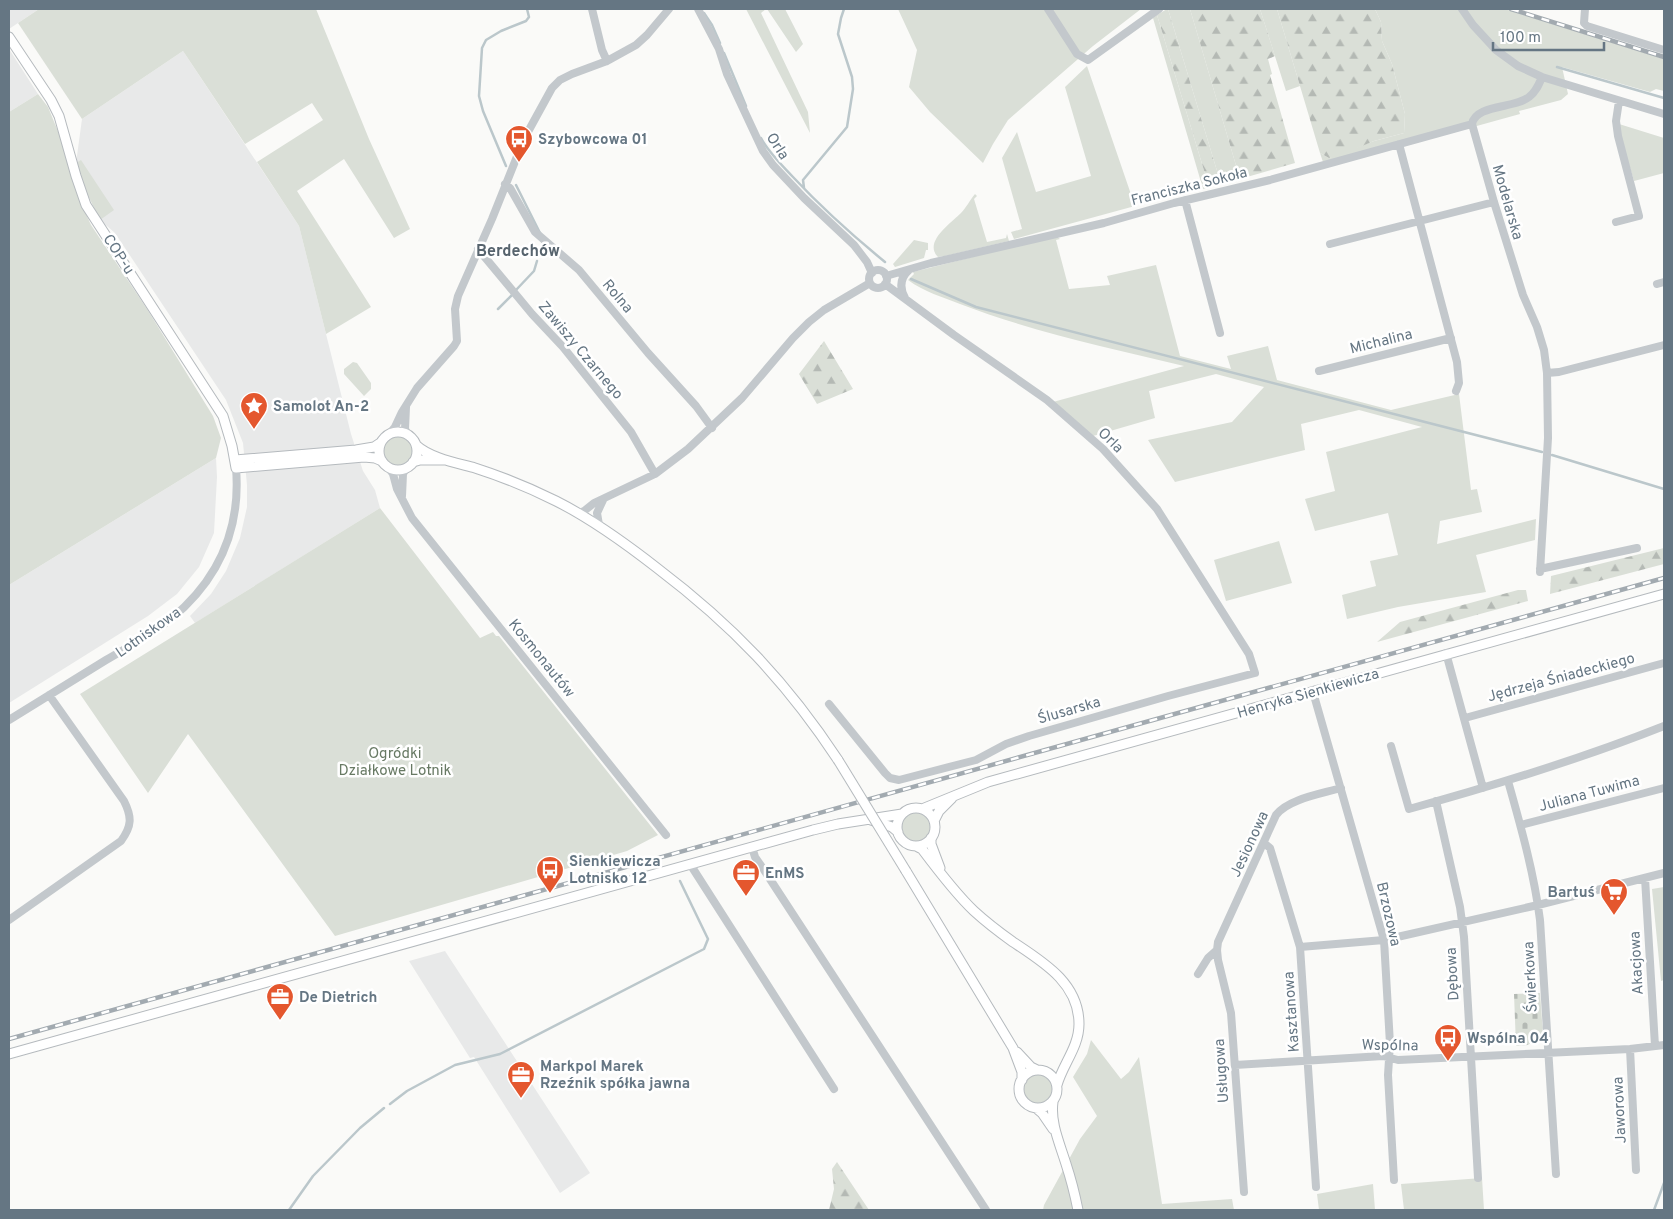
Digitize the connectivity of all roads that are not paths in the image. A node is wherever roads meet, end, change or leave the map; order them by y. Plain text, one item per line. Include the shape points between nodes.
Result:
1 (592, 9) edge
2 (669, 9) edge
3 (698, 9) edge
4 (1048, 9) edge
5 (1159, 9) edge
6 (1462, 9) edge
7 (1585, 9) edge
8 (9, 37) edge
9 (1664, 50) edge
10 (607, 61) junction
11 (1542, 77) junction
12 (1619, 101) junction
13 (1664, 114) edge
14 (1472, 124) junction
15 (1399, 144) junction
16 (505, 184) junction
17 (1185, 200) junction
18 (1494, 202) junction
19 (1420, 220) junction
20 (1616, 222) dead end
21 (1330, 244) dead end
22 (478, 249) junction
23 (910, 269) junction
24 (872, 273) junction
25 (886, 280) junction
26 (870, 283) junction
27 (906, 300) junction
28 (1220, 333) dead end
29 (1451, 338) junction
30 (1664, 345) edge
31 (1319, 371) dead end
32 (1547, 374) junction
33 (1456, 391) dead end
34 (406, 407) junction
35 (712, 428) junction
36 (390, 433) junction
37 (408, 434) junction
38 (380, 443) junction
39 (416, 445) junction
40 (444, 460) junction
41 (236, 464) junction
42 (385, 464) junction
43 (409, 465) junction
44 (655, 474) junction
45 (402, 496) junction
46 (603, 500) junction
47 (579, 514) junction
48 (599, 525) junction
49 (1638, 548) dead end
50 (1664, 594) edge
51 (1446, 654) junction
52 (1664, 663) edge
53 (1255, 673) joint
54 (1313, 692) junction
55 (49, 695) junction
56 (829, 704) dead end
57 (1465, 718) junction
58 (9, 720) edge
59 (1664, 726) edge
60 (1392, 746) dead end
61 (1508, 781) junction
62 (1341, 788) junction
63 (1484, 788) junction
64 (1664, 788) edge
65 (954, 796) junction
66 (1436, 801) junction
67 (922, 809) junction
68 (902, 814) junction
69 (870, 820) junction
70 (934, 821) junction
71 (1521, 825) junction
72 (898, 832) junction
73 (666, 834) dead end
74 (931, 838) junction
75 (1264, 843) junction
76 (916, 846) junction
77 (752, 847) junction
78 (690, 864) junction
79 (1664, 873) edge
80 (943, 875) junction
81 (1645, 878) junction
82 (1538, 905) junction
83 (9, 920) edge
84 (1462, 922) junction
85 (1384, 940) junction
86 (1300, 947) junction
87 (1217, 950) junction
88 (1198, 974) dead end
89 (1655, 1046) junction
90 (1664, 1046) edge
91 (1013, 1048) junction
92 (1630, 1049) junction
93 (1548, 1052) junction
94 (9, 1054) edge
95 (1471, 1057) junction
96 (1069, 1058) junction
97 (1389, 1058) junction
98 (1308, 1060) junction
99 (1235, 1065) junction
100 (1041, 1071) junction
101 (1022, 1080) junction
102 (1057, 1085) junction
103 (834, 1089) dead end
104 (1053, 1102) junction
105 (1036, 1108) junction
106 (1056, 1134) junction
107 (1636, 1170) dead end
108 (1556, 1174) dead end
109 (1478, 1178) dead end
110 (1394, 1180) dead end
111 (1316, 1187) dead end
112 (1244, 1192) dead end
113 (986, 1210) edge
114 (1078, 1210) edge

1 - 10 street
2 - 10 street via 648,35
3 - 24 street, Orla via 719,49 763,152 804,198 854,245
4 - 5 street via 1077,54 1088,60
6 - 11 street via 1496,50 1518,66
7 - 9 street via 1584,23 1587,26
8 - 41 main road, COP-u via 59,116 86,205 214,401 228,432
10 - 16 street via 572,74 552,88 524,139
11 - 12 street
11 - 14 street via 1529,98 1481,112 1474,117
12 - 13 street
12 - 20 street via 1618,136 1639,216
14 - 15 street, Franciszka Sokoła
14 - 18 street, Modelarska
15 - 17 street, Franciszka Sokoła
15 - 19 street
16 - 22 street
16 - 35 street, Rolna via 535,232 579,270
17 - 23 street, Franciszka Sokoła via 1104,223
17 - 28 street
18 - 19 street
18 - 32 street, Modelarska via 1522,295 1537,327
19 - 21 street
19 - 29 street
22 - 34 street via 455,308 454,346 417,388
22 - 44 street, Zawiszy Czarnego via 632,432
23 - 25 street, Franciszka Sokoła
23 - 27 street via 901,285
24 - 25 street via 880,271
24 - 26 street
25 - 26 street via 878,288
25 - 27 street, Orla
26 - 35 street via 809,322
27 - 53 street, Orla via 1047,400 1103,449 1156,509 1249,654
29 - 31 street, Michalina
29 - 33 street via 1459,383
30 - 32 street
32 - 49 street, Modelarska via 1548,438 1540,571
34 - 36 street
34 - 37 street via 405,429
35 - 44 street
36 - 37 main road
36 - 38 main road
37 - 39 main road
38 - 41 main road via 362,449
38 - 42 main road via 379,452
39 - 40 main road
39 - 43 main road via 416,454
40 - 43 main road via 420,460
40 - 47 main road via 516,482
41 - 42 main road via 364,458 375,458
41 - 55 street, Lotniskowa via 238,485 230,536 216,567 199,593 166,623
42 - 43 main road via 397,470
42 - 45 street, Kosmonautów
43 - 45 street via 403,474
44 - 46 street
45 - 73 street, Kosmonautów via 412,518
46 - 47 street via 594,502
46 - 48 street via 597,513
47 - 48 main road
48 - 91 main road, bridge via 718,617 794,698 838,760
50 - 51 main road, Henryka Sienkiewicza
51 - 54 main road, Henryka Sienkiewicza
51 - 57 street
52 - 57 street, Jędrzeja Śniadeckiego
53 - 56 street, Ślusarska via 1029,736 976,760 899,780 885,773
54 - 62 street, Brzozowa
54 - 65 main road, Henryka Sienkiewicza via 988,782
55 - 58 street, Lotniskowa
55 - 83 street via 124,801 131,823 121,841
57 - 63 street
59 - 61 street
60 - 66 street via 1410,809
61 - 63 street
61 - 71 street, Świerkowa
62 - 75 street, Jesionowa via 1282,808
62 - 85 street, Brzozowa
63 - 66 street
64 - 71 street, Juliana Tuwima
65 - 67 main road, Henryka Sienkiewicza
65 - 70 main road, Henryka Sienkiewicza
66 - 84 street, Dębowa
67 - 68 main road via 909,809
67 - 70 main road
68 - 69 main road
68 - 72 main road via 897,822
69 - 72 main road
69 - 77 main road via 838,824
70 - 74 main road via 935,830
71 - 82 street, Świerkowa
72 - 76 main road via 906,843
74 - 76 main road
74 - 80 main road
75 - 86 street, Kasztanowa via 1270,848
75 - 87 street, Jesionowa
76 - 80 main road
77 - 78 main road
77 - 113 street via 755,857
78 - 94 main road
78 - 103 street
79 - 81 street
80 - 96 main road via 988,924 1054,971 1068,986 1076,1004 1079,1025 1078,1037
81 - 82 street
81 - 89 street, Akacjowa
82 - 84 street
82 - 93 street, Świerkowa
84 - 85 street
84 - 95 street, Dębowa
85 - 86 street
85 - 97 street, Brzozowa
86 - 98 street, Kasztanowa
87 - 88 street
87 - 99 street, Usługowa via 1231,1013
89 - 90 street, Wspólna
89 - 92 street, Wspólna
91 - 100 main road via 1031,1067
91 - 101 main road
92 - 93 street, Wspólna
92 - 107 street, Jaworowa
93 - 95 street, Wspólna
93 - 108 street, Świerkowa
95 - 97 street, Wspólna
95 - 109 street, Dębowa
96 - 100 main road via 1052,1070
96 - 102 main road
97 - 98 street, Wspólna
97 - 110 street, Brzozowa
98 - 99 street, Wspólna
98 - 111 street, Kasztanowa
99 - 112 street, Usługowa
100 - 101 main road via 1028,1073
100 - 102 main road via 1052,1077
101 - 105 main road via 1022,1098
102 - 104 main road
104 - 105 main road
104 - 106 main road
105 - 106 main road
106 - 114 main road

